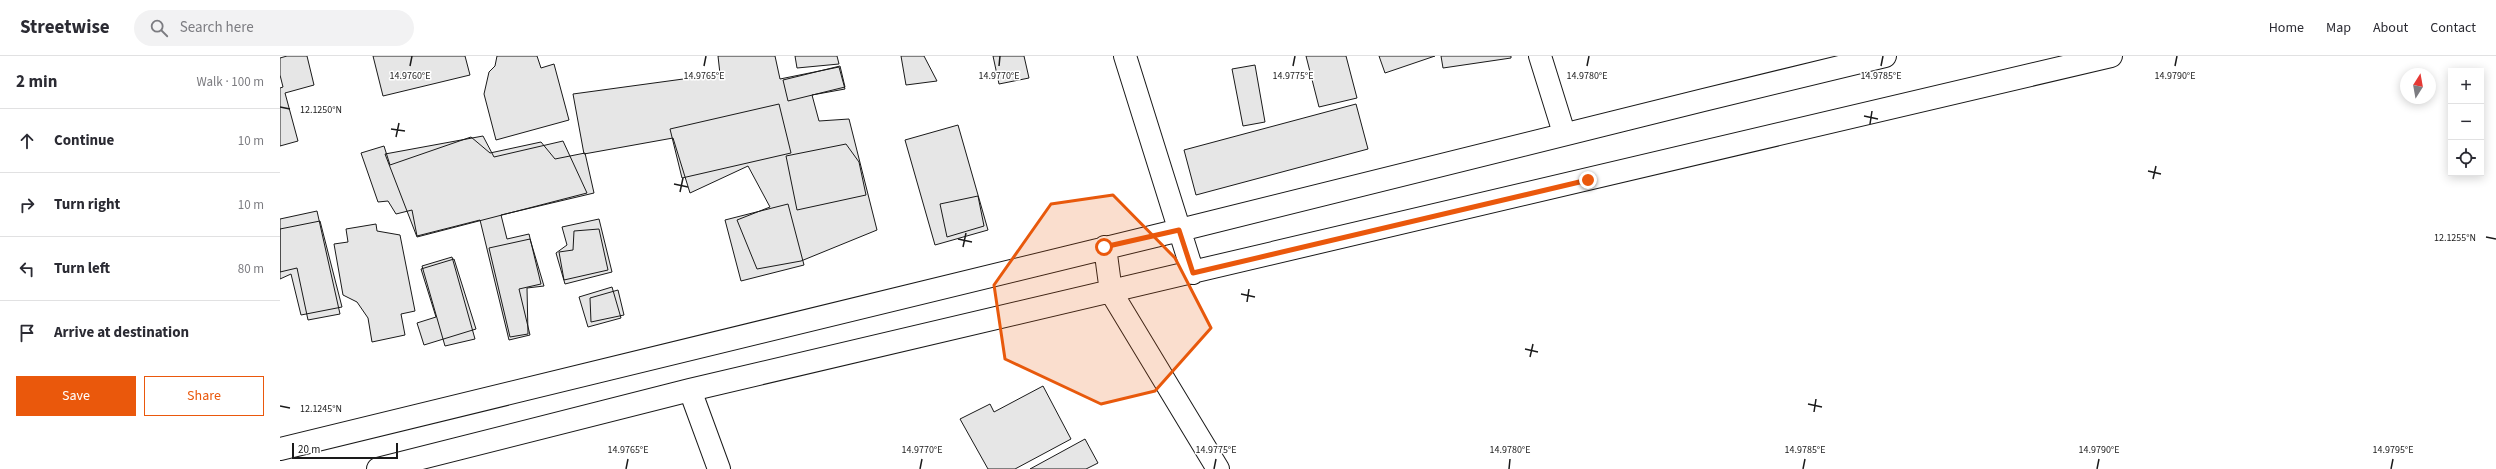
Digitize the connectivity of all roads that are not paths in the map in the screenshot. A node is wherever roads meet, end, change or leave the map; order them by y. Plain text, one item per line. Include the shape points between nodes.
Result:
1 (1125, 56) edge
2 (1540, 56) edge
3 (1885, 56) edge
4 (2111, 56) edge
5 (1564, 133) junction
6 (1179, 230) junction
7 (1104, 247) junction
8 (1193, 273) junction
9 (1111, 292) junction
10 (690, 390) junction
11 (280, 449) edge
12 (378, 469) edge
13 (718, 469) edge
14 (1218, 469) edge

1 - 6 street
2 - 5 street
3 - 5 street
4 - 8 street
5 - 6 street
6 - 7 street
6 - 8 street
7 - 9 street
7 - 11 street via 649,356
8 - 9 street
9 - 10 street
9 - 14 street
10 - 12 street
10 - 13 street

